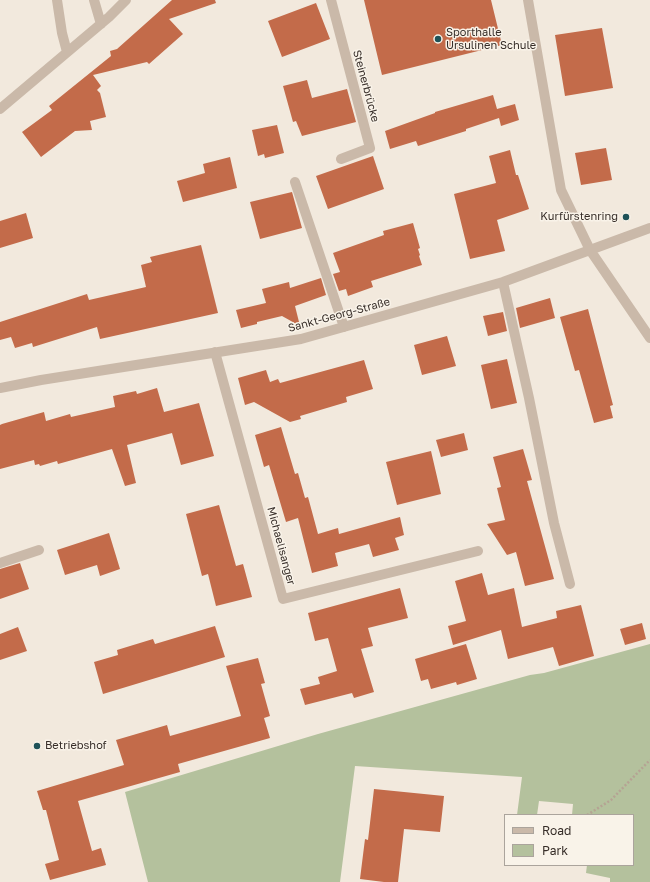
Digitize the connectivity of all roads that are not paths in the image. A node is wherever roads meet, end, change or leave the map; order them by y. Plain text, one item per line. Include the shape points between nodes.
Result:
1 (57, 0) edge
2 (94, 0) edge
3 (126, 0) edge
4 (331, 0) edge
5 (528, 0) edge
6 (101, 24) junction
7 (67, 52) junction
8 (0, 110) edge
9 (341, 159) dead end
10 (295, 182) dead end
11 (650, 228) edge
12 (590, 250) junction
13 (504, 282) junction
14 (344, 327) junction
15 (650, 338) edge
16 (215, 352) junction
17 (0, 388) edge
18 (39, 550) dead end
19 (478, 551) dead end
20 (0, 563) edge
21 (570, 584) dead end

1 - 7 street
2 - 6 street
3 - 6 street
4 - 9 street, Steinerbrücke via 370,148
5 - 12 street via 561,190
6 - 7 street
7 - 8 street
10 - 14 street
11 - 12 street, Sankt-Georg-Straße
12 - 13 street, Sankt-Georg-Straße
12 - 15 street
13 - 14 street, Sankt-Georg-Straße
13 - 21 street via 554,523
14 - 16 street, Sankt-Georg-Straße via 300,339
16 - 17 street, Sankt-Georg-Straße
16 - 19 street, Michaelisanger via 283,599
18 - 20 street

